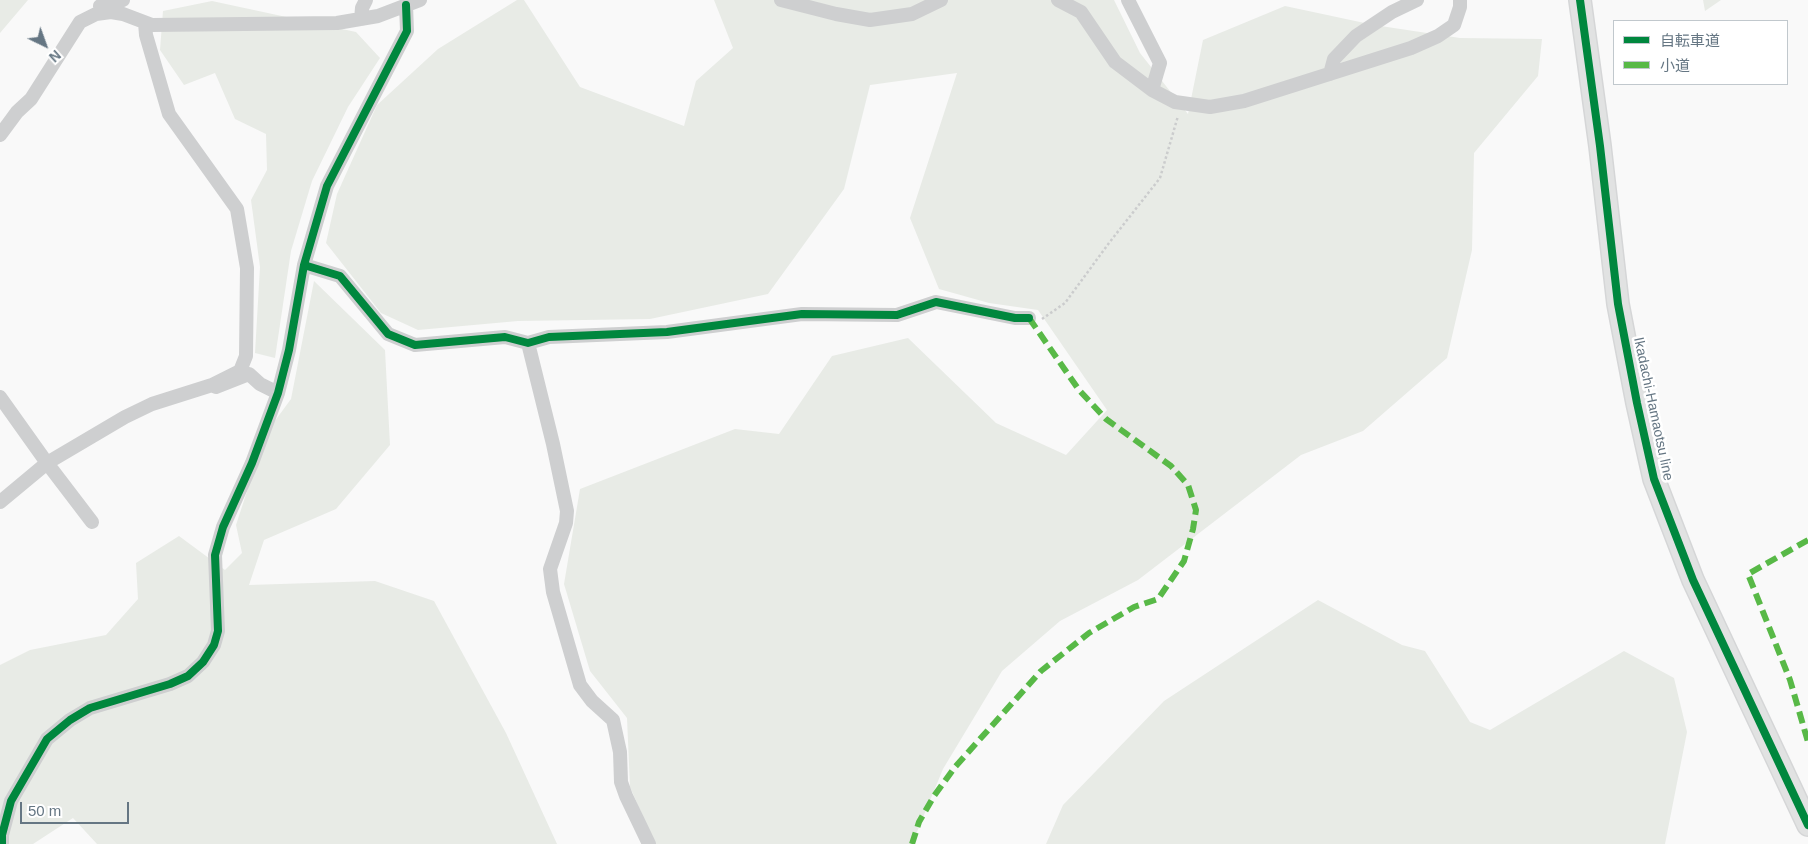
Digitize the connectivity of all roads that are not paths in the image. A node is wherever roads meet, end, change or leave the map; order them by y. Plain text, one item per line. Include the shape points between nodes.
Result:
1 (123, 0) edge
2 (366, 0) edge
3 (420, 0) edge
4 (781, 0) edge
5 (941, 0) edge
6 (1058, 0) edge
7 (1128, 0) edge
8 (1417, 0) edge
9 (1460, 0) edge
10 (1580, 0) edge
11 (406, 5) junction
12 (361, 19) junction
13 (80, 22) junction
14 (145, 23) junction
15 (1330, 74) junction
16 (1152, 90) junction
17 (0, 135) edge
18 (304, 265) junction
19 (1028, 318) road end
20 (528, 343) junction
21 (212, 385) junction
22 (278, 393) junction
23 (0, 397) edge
24 (47, 463) junction
25 (0, 502) edge
26 (92, 522) dead end
27 (1808, 825) edge
28 (2, 844) edge
29 (649, 844) edge

1 - 13 street via 94,6 80,14
2 - 12 street
3 - 11 street
4 - 5 street via 870,20 912,14
6 - 16 street via 1081,12 1115,62
7 - 16 street via 1160,63
8 - 15 street via 1356,36 1334,59
9 - 15 street via 1454,24 1438,36
10 - 27 main road, Ikadachi-Hamaotsu line via 1618,304 1654,479 1693,580
11 - 12 street
11 - 18 street via 407,31 327,186
12 - 14 street via 337,23 152,26
13 - 14 street via 96,14 111,12
13 - 17 street via 31,99
14 - 21 street via 169,114 237,209 247,268 246,356 240,371
15 - 16 street via 1244,101 1210,107 1174,102
18 - 20 street via 340,276 388,334 415,346 505,337
18 - 22 street
19 - 20 street via 936,302 897,315 802,314 667,332 548,337
20 - 29 street via 566,511 566,523 550,569 553,592 580,685 613,720 620,752 621,782
21 - 22 street via 216,387 249,374
21 - 24 street via 152,404
22 - 28 street via 252,463 223,527 215,555 218,630 214,645 188,676 90,708 47,739 11,801
23 - 24 street
24 - 25 street
24 - 26 street

